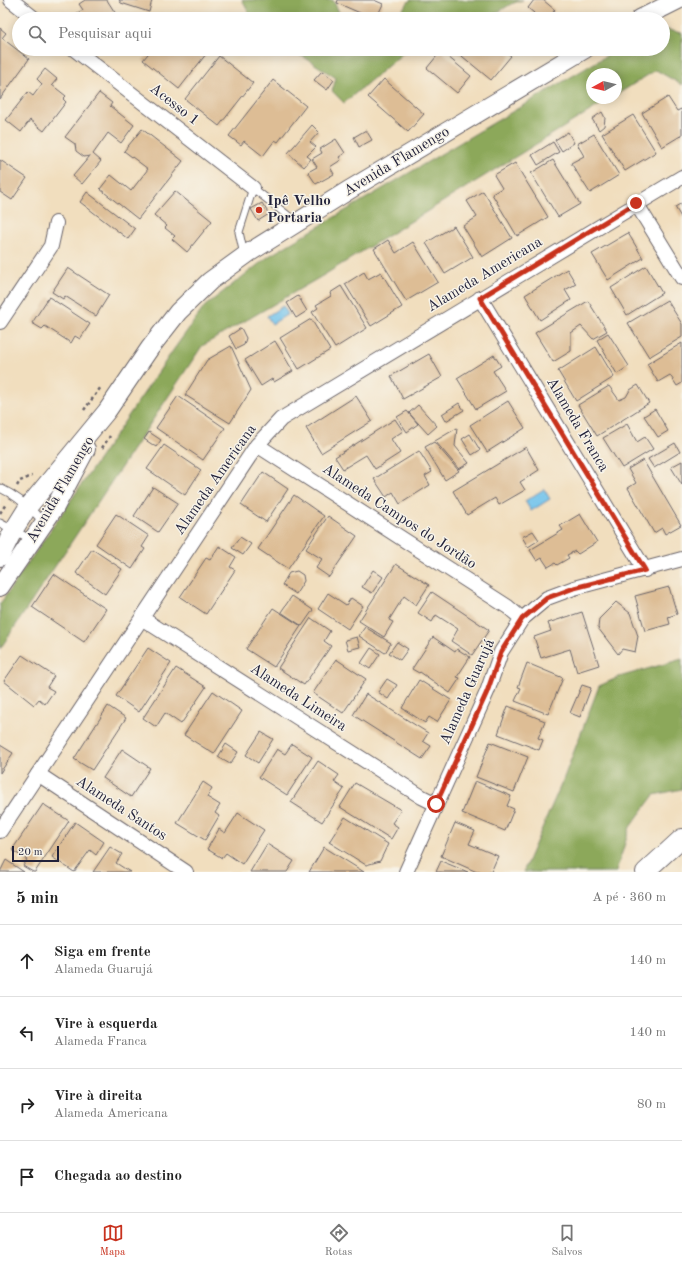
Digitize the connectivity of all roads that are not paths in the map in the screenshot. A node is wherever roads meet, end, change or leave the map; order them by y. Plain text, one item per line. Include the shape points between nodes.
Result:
1 (11, 0) edge
2 (678, 0) edge
3 (26, 12) edge
4 (654, 12) edge
5 (83, 56) edge
6 (584, 56) edge
7 (682, 177) edge
8 (253, 188) junction
9 (636, 203) junction
10 (297, 222) junction
11 (56, 223) dead end
12 (244, 256) junction
13 (682, 278) edge
14 (480, 298) junction
15 (0, 322) edge
16 (107, 411) junction
17 (257, 445) junction
18 (0, 488) edge
19 (28, 507) junction
20 (44, 524) junction
21 (6, 527) edge
22 (33, 540) junction
23 (0, 557) edge
24 (682, 559) edge
25 (645, 570) junction
26 (0, 587) edge
27 (143, 619) junction
28 (522, 619) junction
29 (38, 774) junction
30 (436, 804) junction
31 (0, 831) edge
32 (682, 838) edge
33 (186, 872) edge
34 (406, 872) edge
35 (645, 872) edge

1 - 3 street
2 - 4 street
5 - 8 street, Acesso 1
6 - 10 street, Avenida Flamengo
7 - 9 street, Alameda Americana
8 - 10 lane
8 - 12 lane via 240,232
9 - 13 street
9 - 14 street, Alameda Americana
10 - 12 street, Avenida Flamengo
11 - 15 street via 51,246
12 - 16 street, Avenida Flamengo via 210,281 178,312
14 - 17 street, Alameda Americana via 281,419
14 - 25 street, Alameda Franca
16 - 19 street, Avenida Flamengo
16 - 20 street, Avenida Flamengo
17 - 27 street, Alameda Americana
17 - 28 street, Alameda Campos do Jordão
18 - 19 lane
19 - 20 lane
19 - 21 street, Avenida Flamengo
20 - 22 street, Avenida Flamengo
21 - 22 lane
21 - 23 street, Avenida Flamengo
22 - 26 street, Avenida Flamengo
24 - 25 street, Alameda Guarujá
25 - 28 street, Alameda Guarujá via 574,588 547,598
27 - 29 street, Alameda Americana
27 - 30 street, Alameda Limeira
28 - 30 street, Alameda Guarujá via 501,652 487,692
29 - 31 street, Alameda Americana
29 - 33 street, Alameda Santos
30 - 34 street, Alameda Guarujá
32 - 35 street

